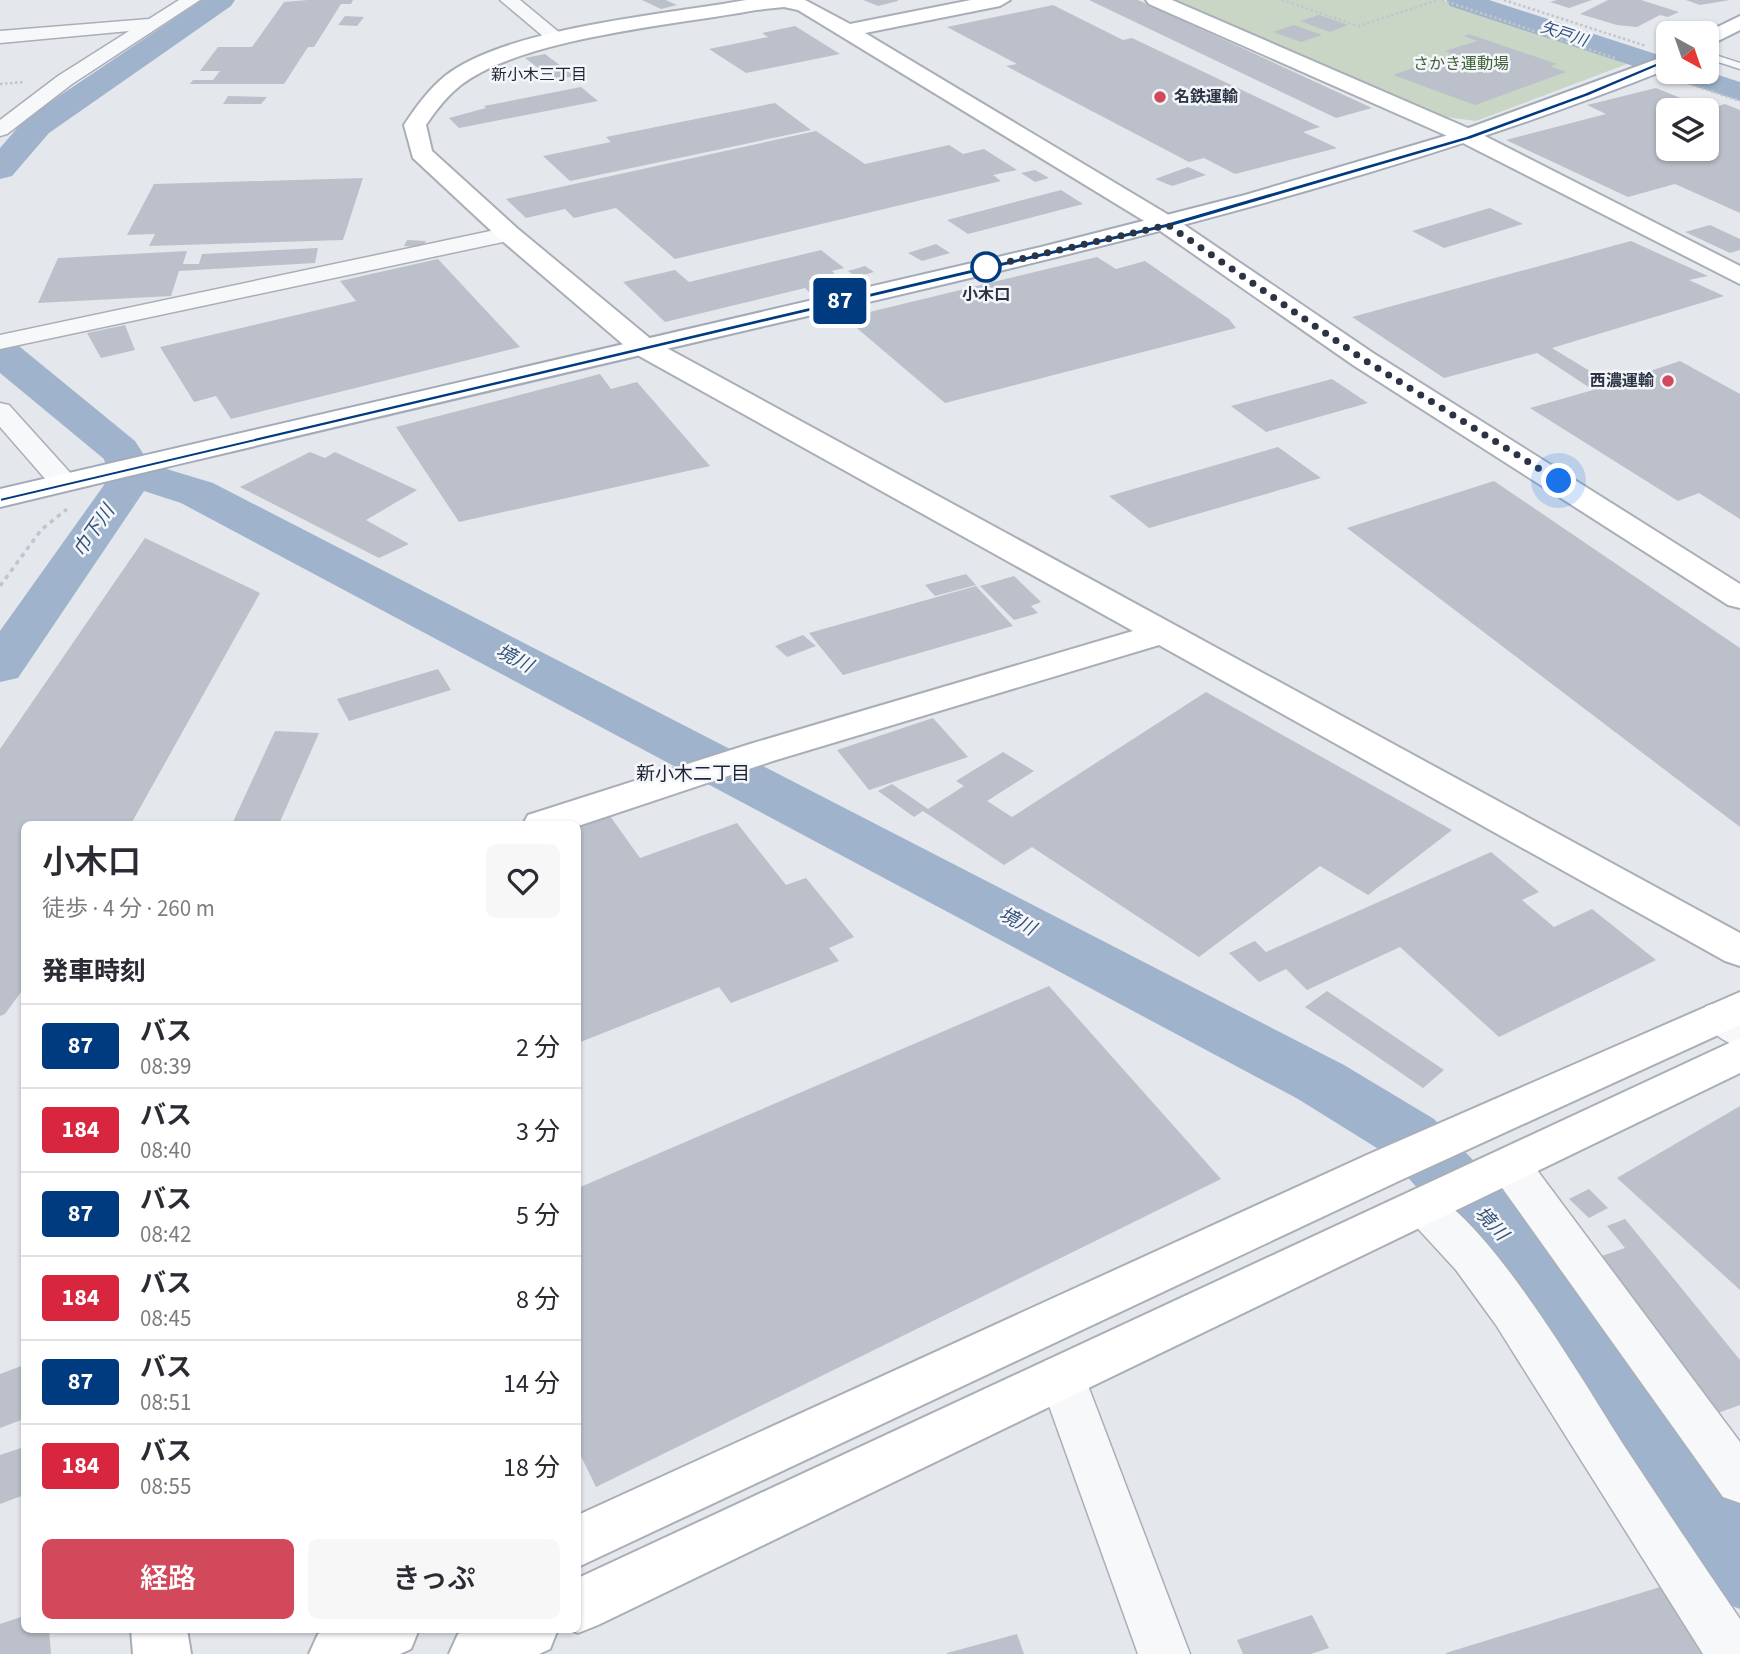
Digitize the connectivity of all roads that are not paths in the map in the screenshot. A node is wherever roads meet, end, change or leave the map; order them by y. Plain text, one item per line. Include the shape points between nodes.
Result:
1 (174, 0) edge
2 (191, 0) edge
3 (509, 0) edge
4 (1000, 0) edge
5 (1156, 0) edge
6 (1740, 22) edge
7 (156, 23) junction
8 (135, 25) junction
9 (847, 30) junction
10 (1719, 34) edge
11 (0, 37) edge
12 (557, 38) junction
13 (1719, 59) edge
14 (1656, 64) edge
15 (1740, 66) edge
16 (0, 130) edge
17 (1469, 138) junction
18 (1168, 225) junction
19 (509, 234) junction
20 (1740, 276) edge
21 (0, 342) edge
22 (642, 346) junction
23 (0, 411) edge
24 (73, 481) junction
25 (0, 498) edge
26 (1740, 598) edge
27 (1160, 634) junction
28 (551, 821) edge
29 (1740, 951) edge
30 (1735, 1028) edge
31 (1510, 1166) junction
32 (1425, 1208) junction
33 (1061, 1375) junction
34 (1740, 1481) edge
35 (581, 1541) edge
36 (581, 1605) edge
37 (159, 1633) edge
38 (383, 1633) edge
39 (522, 1633) edge
40 (162, 1654) edge
41 (338, 1654) edge
42 (478, 1654) edge
43 (1164, 1654) edge
44 (1733, 1654) edge

1 - 8 street
2 - 7 street
3 - 12 street
4 - 9 street
5 - 17 street
6 - 10 street
7 - 8 street
7 - 16 street via 65,80
8 - 11 street
9 - 12 street via 806,6 784,1
9 - 18 street
12 - 19 street via 494,58 459,76 440,90 415,125 421,153
13 - 15 lane
14 - 17 street
17 - 18 street
17 - 20 street
18 - 22 street
18 - 26 street via 1363,359
19 - 21 street
19 - 22 street
22 - 24 street
22 - 27 street
23 - 24 street
24 - 25 street
27 - 28 street via 763,752
27 - 29 street
30 - 31 street
30 - 35 street via 1385,1167
31 - 32 street
31 - 34 street
32 - 33 street
32 - 44 street via 1450,1231 1510,1307
33 - 36 street
33 - 43 street
37 - 40 street
38 - 41 street
39 - 42 street

